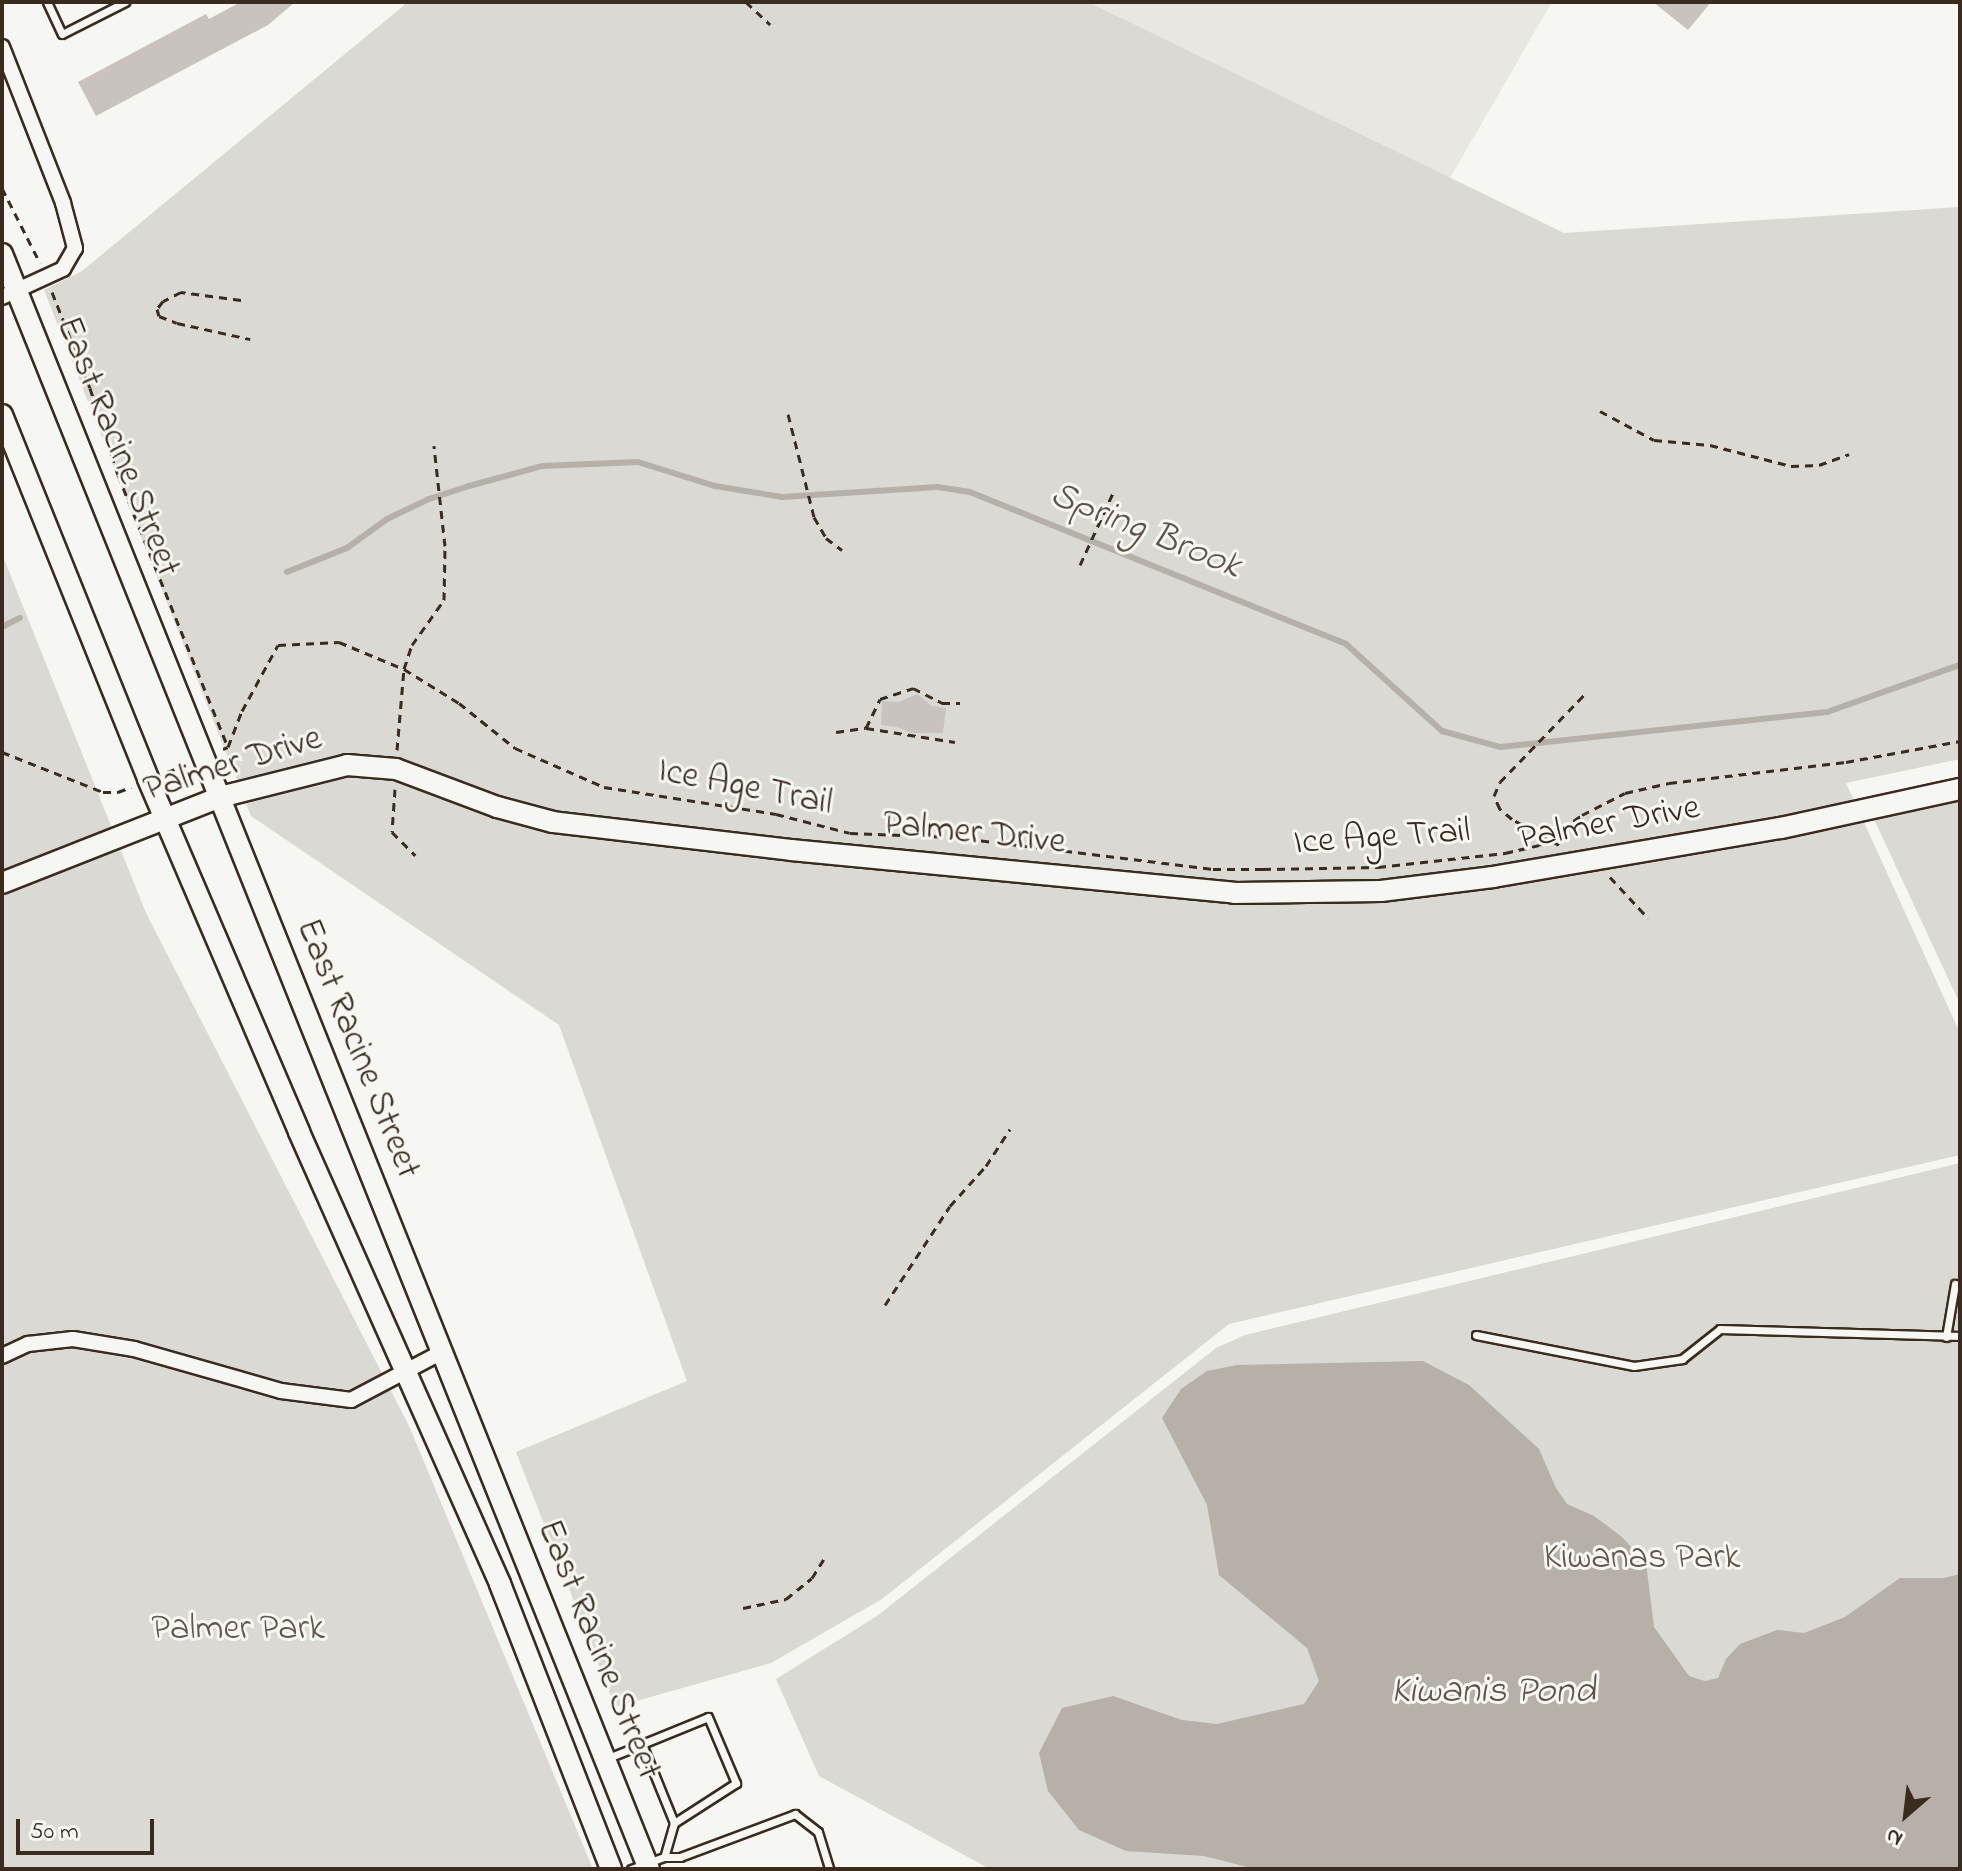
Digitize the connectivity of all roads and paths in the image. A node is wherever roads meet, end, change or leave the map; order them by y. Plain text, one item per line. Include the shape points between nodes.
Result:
1 (47, 2) edge
2 (125, 2) edge
3 (746, 2) edge
4 (770, 24) dead end
5 (2, 47) edge
6 (2, 188) edge
7 (2, 254) edge
8 (47, 277) junction
9 (10, 294) edge
10 (241, 300) dead end
11 (250, 339) dead end
12 (1600, 411) dead end
13 (788, 414) dead end
14 (2, 415) edge
15 (434, 446) dead end
16 (1849, 454) dead end
17 (1113, 493) dead end
18 (842, 550) dead end
19 (1080, 565) dead end
20 (404, 669) junction
21 (1587, 692) dead end
22 (960, 703) dead end
23 (866, 728) junction
24 (836, 732) dead end
25 (1960, 741) edge
26 (955, 742) dead end
27 (228, 747) junction
28 (2, 752) edge
29 (205, 758) junction
30 (396, 769) junction
31 (148, 779) junction
32 (1960, 789) edge
33 (220, 797) junction
34 (166, 820) junction
35 (1548, 838) junction
36 (415, 855) dead end
37 (1589, 863) junction
38 (2, 883) edge
39 (1648, 918) dead end
40 (1010, 1129) dead end
41 (1955, 1284) dead end
42 (885, 1305) dead end
43 (1476, 1335) dead end
44 (1960, 1336) edge
45 (1946, 1337) junction
46 (442, 1352) junction
47 (2, 1356) edge
48 (407, 1372) junction
49 (824, 1559) dead end
50 (743, 1608) dead end
51 (642, 1744) junction
52 (604, 1759) junction
53 (674, 1823) junction
54 (647, 1864) edge
55 (611, 1869) edge
56 (829, 1869) edge

1 - 2 lane via 62,34
3 - 4 path
5 - 8 street via 74,235 70,260
6 - 8 path
7 - 9 main road, East Racine Street
8 - 9 street
8 - 27 path via 127,499
9 - 29 main road, East Racine Street
10 - 11 path via 181,292 157,309 159,316 177,323
12 - 16 path via 1654,440 1710,445 1791,466 1819,465
13 - 18 path via 814,517 826,538
14 - 31 main road, East Racine Street
15 - 20 path via 445,546 444,600 412,645
17 - 19 path
20 - 27 path, Ice Age Trail via 339,642 278,645
20 - 30 path
20 - 35 path, Ice Age Trail via 459,703 515,748 604,787 776,814 850,833 953,837 1213,869 1378,867 1505,853
21 - 35 path via 1500,782 1494,796 1512,819
22 - 23 path via 942,703 913,688 880,699
23 - 24 path
23 - 26 path
25 - 35 path, Ice Age Trail via 1625,793
27 - 29 path
28 - 31 path via 103,792 118,792
29 - 31 path
29 - 33 main road, East Racine Street
30 - 33 main road, Palmer Drive via 347,765
30 - 36 path via 392,832
30 - 37 main road, Palmer Drive via 553,822 1234,893 1381,891
31 - 34 main road, East Racine Street
32 - 37 main road, Palmer Drive
33 - 34 main road, Palmer Drive
33 - 46 main road, East Racine Street
34 - 38 main road, Palmer Drive
34 - 48 main road, East Racine Street
35 - 37 path
37 - 39 path via 1610,877
40 - 42 path via 950,1206
41 - 45 lane
43 - 45 lane via 1634,1366 1682,1359 1720,1329
44 - 45 lane
46 - 48 street
46 - 52 main road, East Racine Street
47 - 48 street via 28,1344 73,1339 134,1349 281,1391 351,1400
48 - 55 main road, East Racine Street via 500,1584
49 - 50 path via 812,1578 786,1599
51 - 52 lane
51 - 53 lane
51 - 53 lane via 708,1717 736,1783
52 - 54 main road, East Racine Street
53 - 54 lane
54 - 56 lane via 795,1814 818,1832

